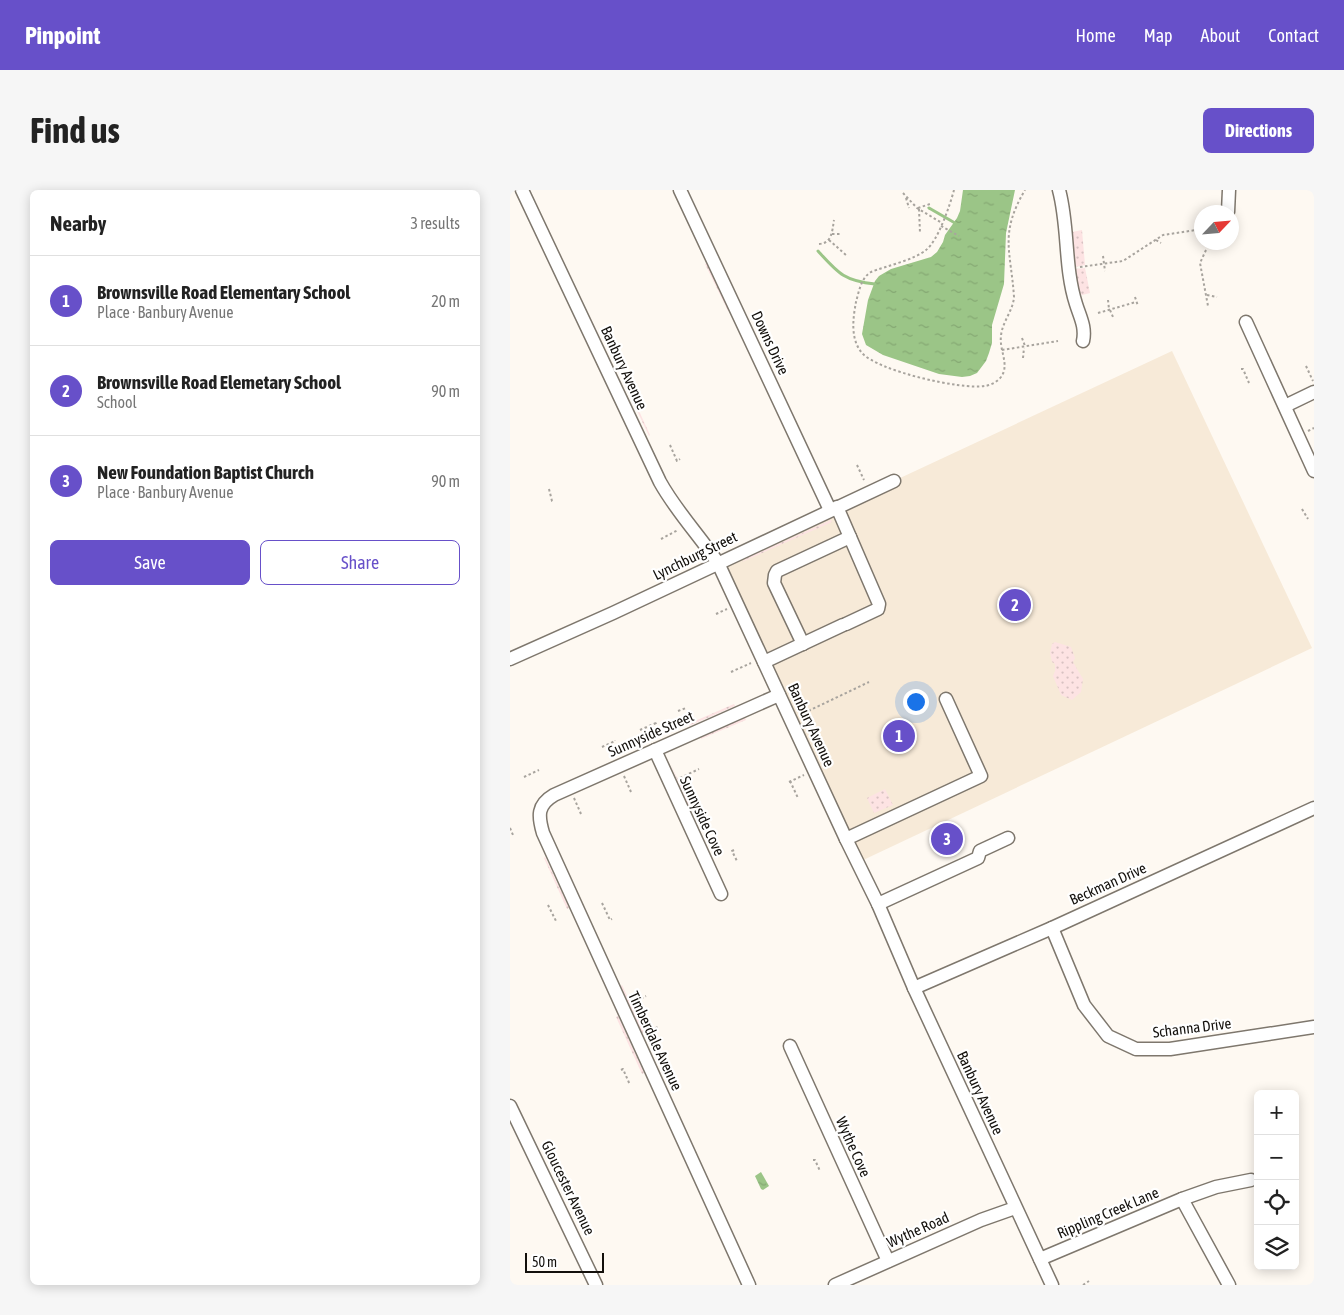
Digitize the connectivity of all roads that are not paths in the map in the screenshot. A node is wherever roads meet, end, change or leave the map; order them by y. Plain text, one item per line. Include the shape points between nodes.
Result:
1 (522, 190) edge
2 (680, 190) edge
3 (1059, 190) edge
4 (1229, 190) edge
5 (1228, 205) edge
6 (1246, 322) dead end
7 (1083, 341) dead end
8 (1314, 392) edge
9 (1285, 406) junction
10 (1314, 471) edge
11 (894, 481) dead end
12 (834, 509) junction
13 (850, 536) junction
14 (718, 563) junction
15 (803, 644) junction
16 (510, 660) edge
17 (758, 662) junction
18 (779, 695) junction
19 (946, 699) dead end
20 (654, 750) junction
21 (540, 809) joint
22 (1314, 810) edge
23 (1008, 838) dead end
24 (846, 839) junction
25 (721, 894) dead end
26 (878, 904) junction
27 (1052, 928) junction
28 (914, 988) junction
29 (1314, 1027) edge
30 (790, 1046) dead end
31 (510, 1106) edge
32 (1251, 1180) dead end
33 (1182, 1199) junction
34 (1015, 1208) junction
35 (1040, 1259) junction
36 (888, 1261) junction
37 (596, 1285) edge
38 (749, 1285) edge
39 (835, 1285) edge
40 (1052, 1285) edge
41 (1229, 1285) edge

1 - 14 street, Banbury Avenue via 660,482
2 - 12 street, Downs Drive
3 - 7 street via 1070,281 1084,328
4 - 5 street
6 - 9 street
8 - 9 street
9 - 10 street
11 - 12 street, Lynchburg Street
12 - 13 street, Downs Drive
12 - 14 street, Lynchburg Street
13 - 15 street via 774,575 774,583
13 - 15 street, Downs Drive via 879,604 878,609
14 - 16 street, Lynchburg Street
14 - 17 street, Banbury Avenue
15 - 17 street
17 - 18 street, Banbury Avenue
18 - 20 street, Sunnyside Street
18 - 24 street, Banbury Avenue
19 - 24 street via 981,776
20 - 21 street, Sunnyside Street via 554,795
20 - 25 street, Sunnyside Cove
21 - 38 street, Timberdale Avenue via 543,833
22 - 27 street, Beckman Drive
23 - 26 street via 980,851 978,858
24 - 26 street, Banbury Avenue
26 - 28 street, Banbury Avenue
27 - 28 street, Beckman Drive
27 - 29 street, Schanna Drive via 1084,1005 1108,1036 1136,1049 1170,1049
28 - 34 street, Banbury Avenue
30 - 36 street, Wythe Cove
31 - 37 street, Gloucester Avenue
32 - 33 street via 1216,1187
33 - 35 street, Rippling Creek Lane
33 - 41 street, Rippling Creek Lane
34 - 35 street, Banbury Avenue
34 - 36 street, Wythe Road
35 - 40 street, Banbury Avenue
36 - 39 street, Wythe Road

